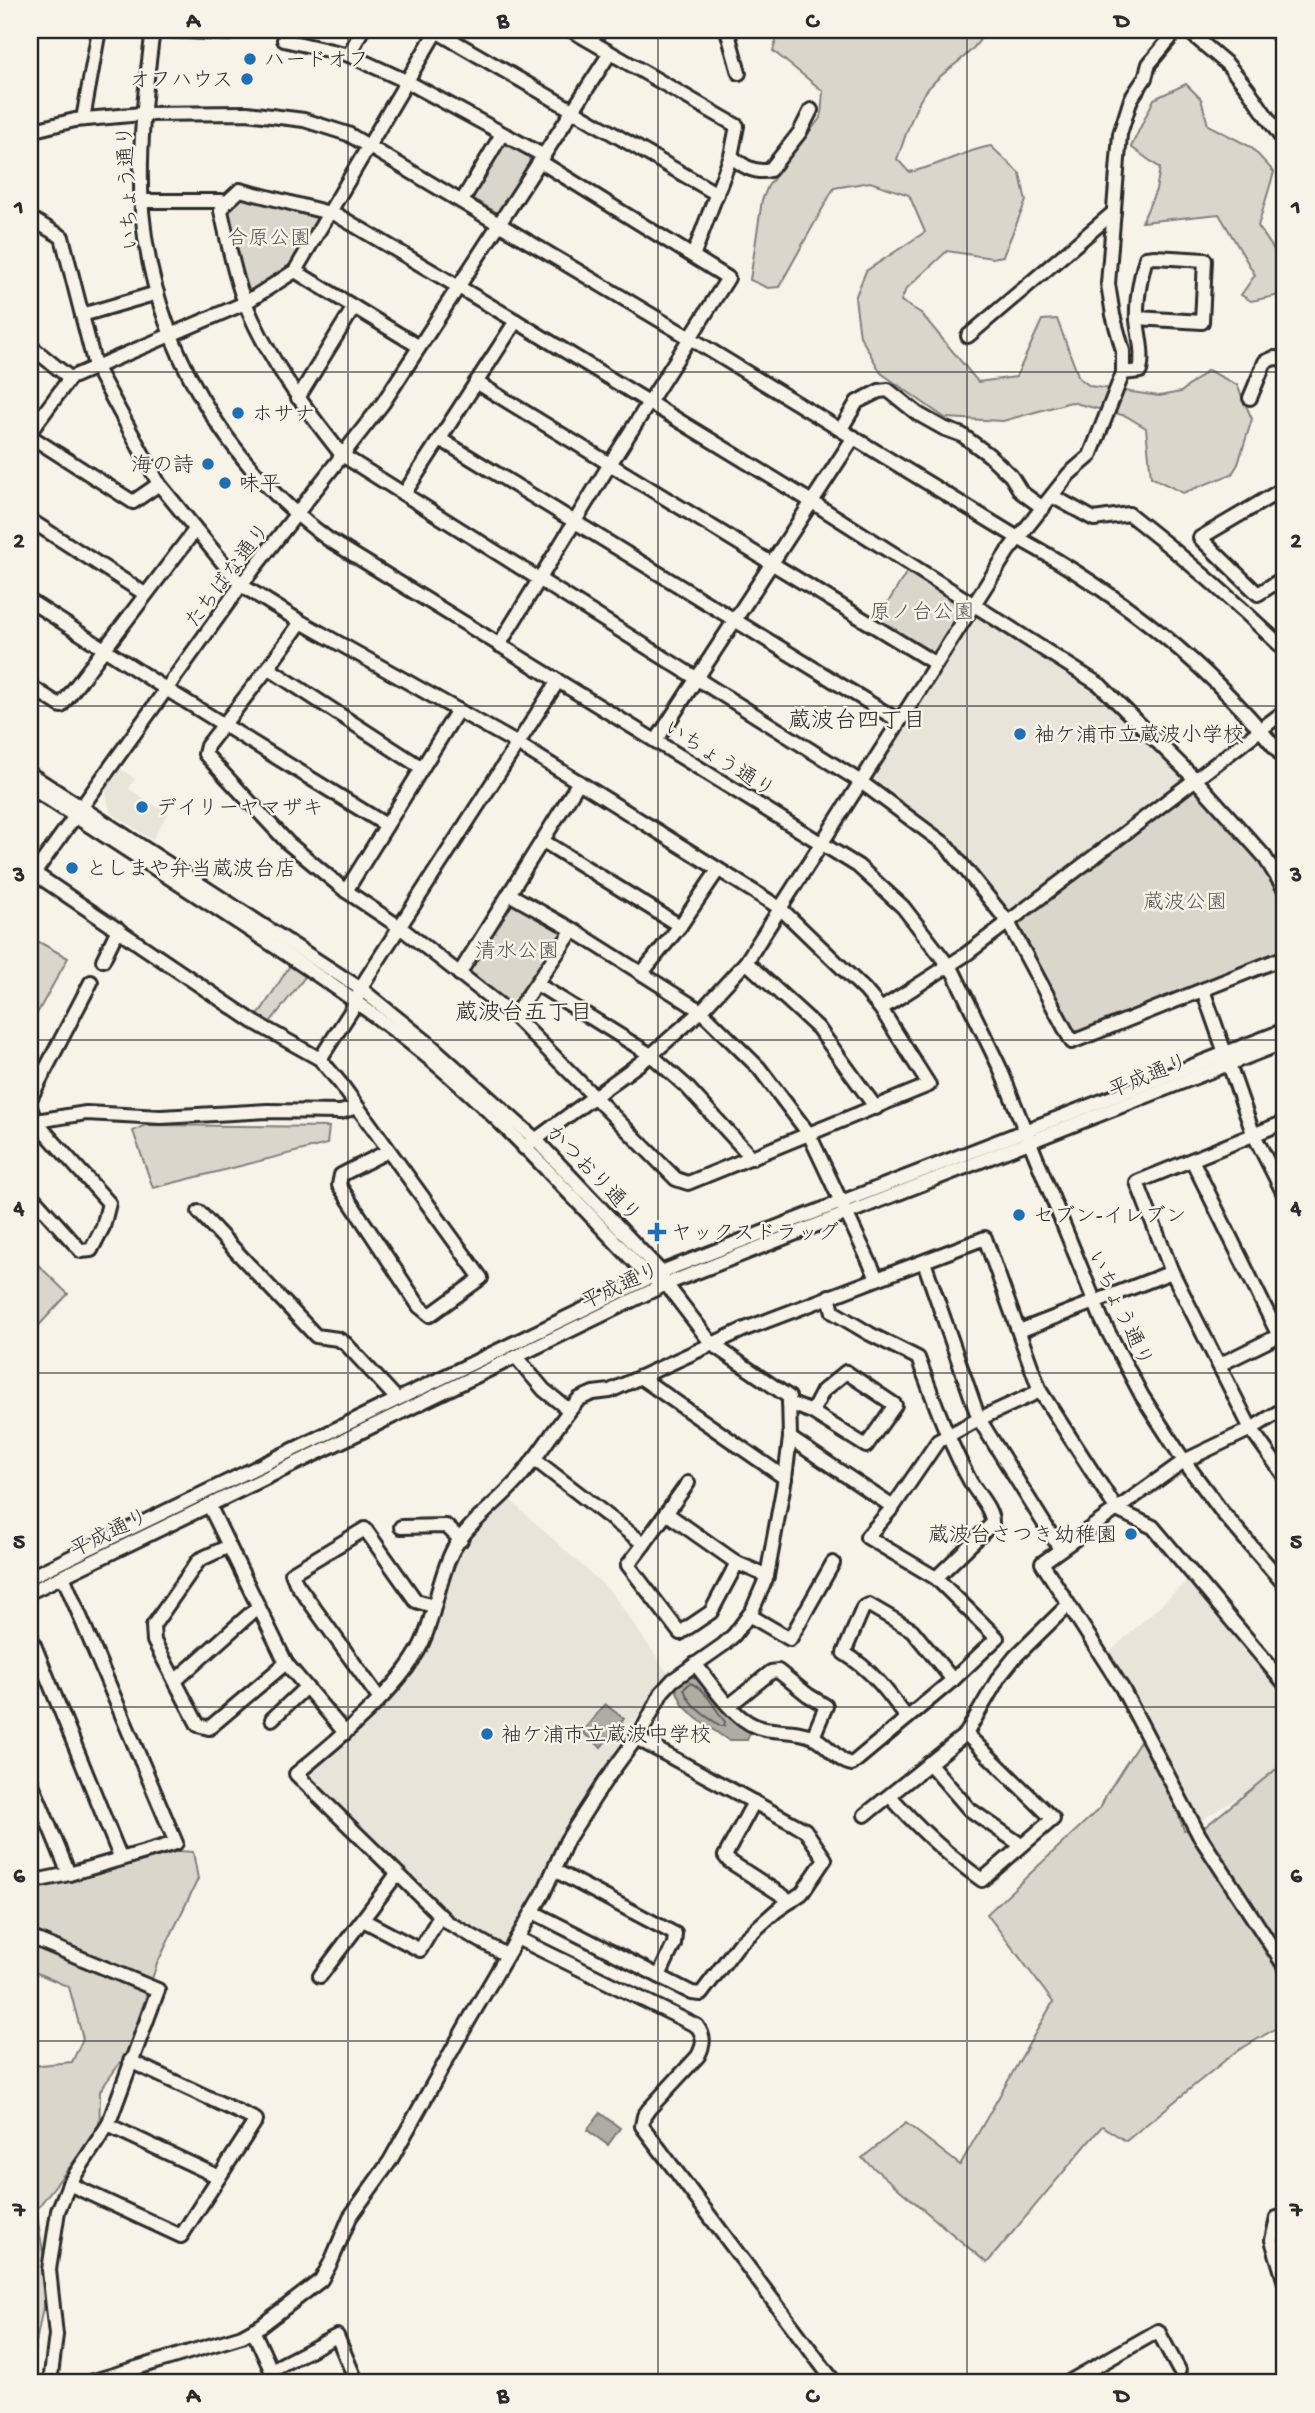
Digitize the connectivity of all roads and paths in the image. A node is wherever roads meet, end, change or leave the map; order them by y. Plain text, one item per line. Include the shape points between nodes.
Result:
1 (99, 30) edge
2 (153, 30) edge
3 (167, 30) edge
4 (233, 30) edge
5 (289, 30) edge
6 (362, 30) edge
7 (436, 30) edge
8 (571, 30) edge
9 (727, 30) edge
10 (1177, 30) edge
11 (1187, 30) edge
12 (610, 53) junction
13 (349, 55) junction
14 (739, 73) dead end
15 (406, 81) junction
16 (574, 110) junction
17 (811, 110) dead end
18 (142, 114) junction
19 (83, 119) junction
20 (30, 131) edge
21 (502, 134) junction
22 (1285, 142) edge
23 (369, 146) junction
24 (731, 156) junction
25 (543, 159) junction
26 (717, 194) junction
27 (142, 201) junction
28 (462, 201) junction
29 (225, 204) junction
30 (330, 212) junction
31 (1114, 212) junction
32 (30, 218) edge
33 (498, 223) junction
34 (693, 256) junction
35 (295, 271) junction
36 (457, 286) junction
37 (157, 293) junction
38 (245, 303) junction
39 (354, 307) junction
40 (82, 315) junction
41 (1137, 318) junction
42 (516, 321) junction
43 (171, 335) junction
44 (968, 336) dead end
45 (690, 338) junction
46 (30, 346) edge
47 (418, 346) junction
48 (1285, 359) edge
49 (95, 366) junction
50 (1123, 373) junction
51 (71, 378) junction
52 (476, 382) junction
53 (298, 398) junction
54 (1250, 398) dead end
55 (648, 403) junction
56 (841, 429) junction
57 (30, 434) edge
58 (853, 437) junction
59 (440, 439) junction
60 (342, 455) junction
61 (610, 464) junction
62 (159, 484) junction
63 (1285, 488) edge
64 (404, 494) junction
65 (1052, 496) junction
66 (812, 502) junction
67 (1043, 508) junction
68 (297, 515) junction
69 (30, 520) edge
70 (576, 522) junction
71 (195, 530) junction
72 (1018, 538) junction
73 (771, 562) junction
74 (1285, 577) edge
75 (540, 580) junction
76 (242, 585) junction
77 (145, 594) junction
78 (30, 601) edge
79 (973, 603) junction
80 (734, 619) junction
81 (301, 622) junction
82 (499, 645) junction
83 (104, 649) junction
84 (1285, 650) edge
85 (936, 664) junction
86 (268, 668) junction
87 (696, 679) junction
88 (558, 681) junction
89 (30, 686) edge
90 (166, 689) junction
91 (458, 710) junction
92 (1285, 711) edge
93 (899, 721) junction
94 (223, 725) junction
95 (1262, 730) junction
96 (656, 741) junction
97 (518, 744) junction
98 (1285, 760) edge
99 (422, 768) junction
100 (30, 774) edge
101 (1195, 779) junction
102 (579, 782) junction
103 (861, 782) junction
104 (30, 787) edge
105 (77, 811) junction
106 (386, 825) junction
107 (543, 841) junction
108 (821, 843) junction
109 (718, 870) junction
110 (32, 876) edge
111 (1285, 890) edge
112 (346, 891) junction
113 (509, 894) junction
114 (780, 908) junction
115 (1009, 922) junction
116 (680, 926) junction
117 (401, 928) junction
118 (118, 929) junction
119 (573, 930) junction
120 (1285, 957) edge
121 (103, 960) dead end
122 (746, 962) junction
123 (949, 966) junction
124 (459, 974) junction
125 (640, 974) junction
126 (91, 982) dead end
127 (537, 984) junction
128 (1203, 990) junction
129 (359, 995) junction
130 (881, 1009) junction
131 (701, 1011) junction
132 (514, 1016) junction
133 (1285, 1030) edge
134 (1285, 1042) edge
135 (651, 1055) junction
136 (1229, 1058) junction
137 (320, 1059) junction
138 (594, 1097) junction
139 (30, 1099) edge
140 (30, 1107) edge
141 (356, 1107) junction
142 (876, 1108) junction
143 (32, 1122) edge
144 (1285, 1122) edge
145 (1253, 1133) junction
146 (809, 1134) junction
147 (1027, 1137) junction
148 (535, 1139) junction
149 (524, 1148) junction
150 (388, 1151) junction
151 (752, 1158) junction
152 (1192, 1160) junction
153 (30, 1194) edge
154 (1285, 1196) edge
155 (844, 1208) junction
156 (199, 1212) dead end
157 (924, 1262) junction
158 (1172, 1272) junction
159 (659, 1278) junction
160 (877, 1278) junction
161 (829, 1296) junction
162 (1094, 1302) junction
163 (1019, 1331) junction
164 (1282, 1334) edge
165 (712, 1344) junction
166 (516, 1357) junction
167 (1219, 1365) junction
168 (640, 1377) junction
169 (1040, 1391) junction
170 (397, 1399) junction
171 (789, 1403) junction
172 (1285, 1408) edge
173 (569, 1410) junction
174 (811, 1412) junction
175 (979, 1419) junction
176 (1251, 1429) junction
177 (947, 1436) junction
178 (790, 1438) junction
179 (1280, 1458) edge
180 (534, 1459) junction
181 (1184, 1461) junction
182 (1285, 1477) edge
183 (785, 1478) junction
184 (688, 1483) dead end
185 (209, 1505) junction
186 (893, 1507) junction
187 (1117, 1510) junction
188 (666, 1514) junction
189 (401, 1527) dead end
190 (461, 1540) junction
191 (644, 1544) junction
192 (229, 1546) junction
193 (1060, 1549) junction
194 (737, 1563) junction
195 (833, 1563) dead end
196 (63, 1576) junction
197 (767, 1576) junction
198 (30, 1577) edge
199 (936, 1578) junction
200 (1285, 1585) edge
201 (30, 1592) edge
202 (1068, 1605) junction
203 (433, 1606) junction
204 (258, 1607) junction
205 (749, 1615) junction
206 (30, 1635) edge
207 (34, 1660) edge
208 (286, 1663) junction
209 (695, 1664) junction
210 (953, 1680) junction
211 (175, 1681) junction
212 (1285, 1684) edge
213 (306, 1687) junction
214 (379, 1698) junction
215 (730, 1706) junction
216 (907, 1718) junction
217 (272, 1719) dead end
218 (345, 1733) junction
219 (967, 1734) junction
220 (813, 1737) junction
221 (636, 1738) junction
222 (929, 1763) junction
223 (30, 1779) edge
224 (890, 1796) junction
225 (754, 1802) junction
226 (865, 1815) dead end
227 (1021, 1845) junction
228 (121, 1858) junction
229 (554, 1870) junction
230 (69, 1874) junction
231 (397, 1874) junction
232 (30, 1882) edge
233 (791, 1901) junction
234 (533, 1912) junction
235 (440, 1916) junction
236 (363, 1920) junction
237 (30, 1937) edge
238 (517, 1938) junction
239 (506, 1955) junction
240 (1285, 1967) edge
241 (320, 1976) dead end
242 (659, 1976) junction
243 (130, 2061) junction
244 (108, 2125) junction
245 (219, 2177) junction
246 (69, 2184) junction
247 (1285, 2216) edge
248 (1283, 2269) edge
249 (1285, 2283) edge
250 (253, 2330) junction
251 (1179, 2370) dead end
252 (50, 2383) edge
253 (87, 2383) edge
254 (357, 2383) edge
255 (835, 2383) edge
256 (1067, 2383) edge

1 - 19 street
2 - 18 street, いちょう通り
3 - 4 street
5 - 13 street via 284,40
6 - 13 street
7 - 15 street
7 - 16 street
8 - 12 street
9 - 14 street
10 - 31 street via 1149,64 1131,99 1120,134
11 - 22 street via 1227,64
12 - 16 street, たちばな通り
12 - 24 street via 737,126
13 - 15 street
15 - 21 street
15 - 23 street
16 - 25 street, たちばな通り
16 - 26 street
17 - 24 street via 771,170 752,169
18 - 19 street
18 - 23 street via 278,115 327,126
18 - 27 street, いちょう通り
19 - 20 street
21 - 25 street
21 - 28 street
23 - 28 street
23 - 30 street
24 - 26 street
25 - 33 street, たちばな通り
25 - 34 street
26 - 34 street
27 - 29 street
27 - 37 street, いちょう通り
28 - 33 street
29 - 30 street via 240,190
29 - 38 street via 221,211
30 - 35 street
30 - 36 street
31 - 44 street
31 - 50 street via 1108,284 1123,351
32 - 40 street via 62,237
33 - 36 street, たちばな通り
33 - 45 street
34 - 45 street via 728,278
35 - 38 street
35 - 39 street
36 - 42 street
36 - 47 street, たちばな通り
37 - 40 street
37 - 43 street, いちょう通り
38 - 43 street
38 - 53 street
39 - 47 street
39 - 53 street
40 - 49 street
41 - 41 street via 1146,258 1205,260 1202,321
41 - 50 street via 1140,371
42 - 52 street
42 - 55 street
43 - 49 street
43 - 68 street, いちょう通り via 194,386 240,456
45 - 55 street
45 - 56 street
46 - 51 street
47 - 60 street, たちばな通り via 383,403
48 - 54 street via 1265,362
49 - 51 street
49 - 62 street
50 - 65 street via 1090,456
51 - 57 street
52 - 59 street
52 - 61 street
53 - 60 street
55 - 61 street
55 - 66 street
56 - 58 street
56 - 67 street via 857,402 888,390 918,414 962,435 989,455 1021,492
57 - 62 street via 133,502
58 - 66 street
58 - 72 street
59 - 64 street
59 - 70 street
60 - 64 street
60 - 68 street, たちばな通り
61 - 70 street
61 - 73 street
62 - 71 street
63 - 74 street via 1200,538 1258,594
64 - 75 street
65 - 67 street
65 - 84 street via 1094,519 1129,514 1185,558
66 - 73 street
66 - 79 street
67 - 72 street
68 - 76 street, たちばな通り
68 - 82 street, いちょう通り via 349,553
69 - 77 street
70 - 75 street
70 - 80 street
71 - 76 street
71 - 77 street
72 - 79 street
72 - 95 street via 1065,563 1144,620 1219,685
73 - 80 street
73 - 85 street
75 - 82 street
75 - 87 street
76 - 81 street
76 - 90 street, たちばな通り
77 - 83 street
78 - 83 street
79 - 85 street
79 - 101 street via 1100,685
80 - 87 street
80 - 93 street
81 - 86 street
81 - 91 street
82 - 88 street, いちょう通り
83 - 89 street via 61,706
83 - 90 street
85 - 93 street
86 - 94 street
86 - 99 street
87 - 96 street
87 - 103 street
88 - 96 street, いちょう通り
88 - 97 street
90 - 94 street
90 - 105 street, たちばな通り
91 - 97 street
91 - 99 street
92 - 95 street
93 - 103 street
94 - 106 street
94 - 112 street via 205,754 288,843
95 - 98 street
95 - 101 street
96 - 108 street, いちょう通り
97 - 102 street
97 - 117 street
99 - 106 street
100 - 105 street, かつおり通り
101 - 111 street via 1264,856
101 - 115 street
102 - 107 street
102 - 109 street
103 - 108 street
103 - 115 street via 946,845
104 - 105 street, かつおり通り
105 - 110 street, たちばな通り
105 - 129 street, かつおり通り
106 - 112 street
107 - 113 street
107 - 116 street
108 - 114 street
108 - 123 street, いちょう通り via 886,890
109 - 114 street
109 - 116 street
110 - 118 street
112 - 117 street
113 - 119 street
113 - 124 street
114 - 122 street
114 - 130 street
115 - 123 street
115 - 128 street via 1072,1042
116 - 125 street
117 - 124 street
117 - 129 street
118 - 121 street
118 - 137 street via 254,1022
119 - 125 street
119 - 127 street
120 - 128 street
122 - 131 street
122 - 142 street via 818,1028
123 - 130 street
123 - 147 street, いちょう通り via 999,1066
124 - 132 street
125 - 131 street
126 - 139 street
127 - 132 street
127 - 135 street
128 - 136 street
129 - 137 street
129 - 148 street, かつおり通り via 428,1043
129 - 149 street, かつおり通り
130 - 142 street via 929,1085
131 - 135 street
131 - 146 street via 759,1068
132 - 138 street
133 - 136 street, 平成通り
134 - 136 street, 平成通り
135 - 138 street
135 - 151 street
136 - 145 street
136 - 147 street, 平成通り
137 - 141 street
138 - 148 street
138 - 151 street via 682,1183
140 - 143 street
141 - 143 street via 341,1112 161,1117 86,1112
141 - 150 street
142 - 146 street
143 - 153 street via 109,1203 91,1250 82,1251
144 - 145 street
145 - 152 street
145 - 154 street
146 - 151 street
146 - 155 street
147 - 155 street, 平成通り
147 - 162 street, いちょう通り
148 - 149 street
148 - 159 street, かつおり通り
149 - 159 street, かつおり通り
150 - 150 street via 481,1278 430,1315 419,1306 339,1185 341,1175
152 - 158 street via 1137,1182
152 - 164 street
155 - 159 street, 平成通り
155 - 160 street
156 - 170 street via 316,1336 346,1344
157 - 160 street
157 - 163 street via 985,1238
157 - 175 street
158 - 162 street
158 - 167 street
159 - 165 street
159 - 166 street, 平成通り
159 - 170 street, 平成通り
160 - 161 street
161 - 165 street
161 - 177 street via 833,1312 918,1358
162 - 163 street
162 - 181 street, いちょう通り via 1142,1395
163 - 169 street
164 - 167 street
165 - 168 street
165 - 171 street via 789,1397
166 - 173 street via 544,1390
166 - 185 street, 平成通り
167 - 176 street
168 - 173 street via 579,1399
168 - 183 street
169 - 175 street
169 - 187 street
170 - 198 street, 平成通り
171 - 174 street
171 - 178 street
172 - 176 street
173 - 180 street
174 - 174 street via 866,1447 895,1405 846,1372 823,1391
175 - 177 street
175 - 193 street
176 - 179 street
176 - 181 street
177 - 186 street via 933,1446
177 - 199 street via 993,1515 992,1524
178 - 183 street
178 - 186 street
179 - 182 street
180 - 190 street
180 - 191 street
181 - 187 street
181 - 200 street, いちょう通り
183 - 197 street
184 - 188 street
185 - 192 street
185 - 196 street, 平成通り
186 - 199 street via 867,1537
187 - 193 street
187 - 212 street via 1153,1527
188 - 191 street
188 - 194 street
189 - 190 street via 446,1526
190 - 203 street
191 - 194 street via 628,1565 680,1633 711,1612
192 - 204 street
192 - 211 street via 200,1560 153,1626 154,1641
193 - 202 street via 1042,1563
194 - 197 street
195 - 205 street via 790,1639
196 - 201 street, 平成通り
196 - 228 street via 176,1843
197 - 205 street
199 - 210 street via 997,1638
202 - 219 street via 999,1676
202 - 240 street via 1133,1709 1199,1835
203 - 214 street via 418,1652
203 - 214 street via 416,1601 365,1530 292,1573
204 - 208 street
204 - 211 street
205 - 209 street via 723,1645
206 - 207 street
207 - 228 street
208 - 211 street via 209,1728 198,1725
208 - 213 street
209 - 215 street
209 - 221 street via 662,1692
210 - 216 street
210 - 216 street via 912,1630 869,1605 863,1608 844,1653 883,1684
213 - 217 street
213 - 218 street
214 - 218 street
215 - 220 street via 753,1725
215 - 220 street via 778,1671 827,1706
216 - 220 street via 852,1764
218 - 231 street via 296,1774
219 - 222 street
219 - 227 street via 1052,1819
221 - 225 street
221 - 229 street via 567,1840
222 - 224 street
222 - 227 street via 970,1809
223 - 230 street
224 - 226 street
224 - 227 street via 920,1831 982,1880
225 - 233 street via 725,1856
225 - 233 street via 805,1830 825,1859 802,1893
228 - 230 street
229 - 234 street
229 - 242 street via 675,1934
230 - 232 street
231 - 235 street
231 - 236 street
233 - 242 street via 738,1945 701,1994
234 - 238 street
234 - 242 street
235 - 236 street via 420,1950
235 - 239 street
236 - 241 street
237 - 243 street via 158,1990
238 - 239 street
238 - 255 street via 697,2026 703,2034 698,2056 649,2109 642,2126
239 - 250 street via 390,2161 350,2217 321,2280
243 - 244 street
243 - 245 street via 256,2120
244 - 245 street
244 - 246 street
245 - 246 street via 181,2236
246 - 252 street via 58,2211 49,2270 56,2335
247 - 248 street via 1277,2218 1272,2240
248 - 249 street
250 - 253 street
250 - 254 street via 271,2370 337,2336
251 - 256 street via 1158,2331

